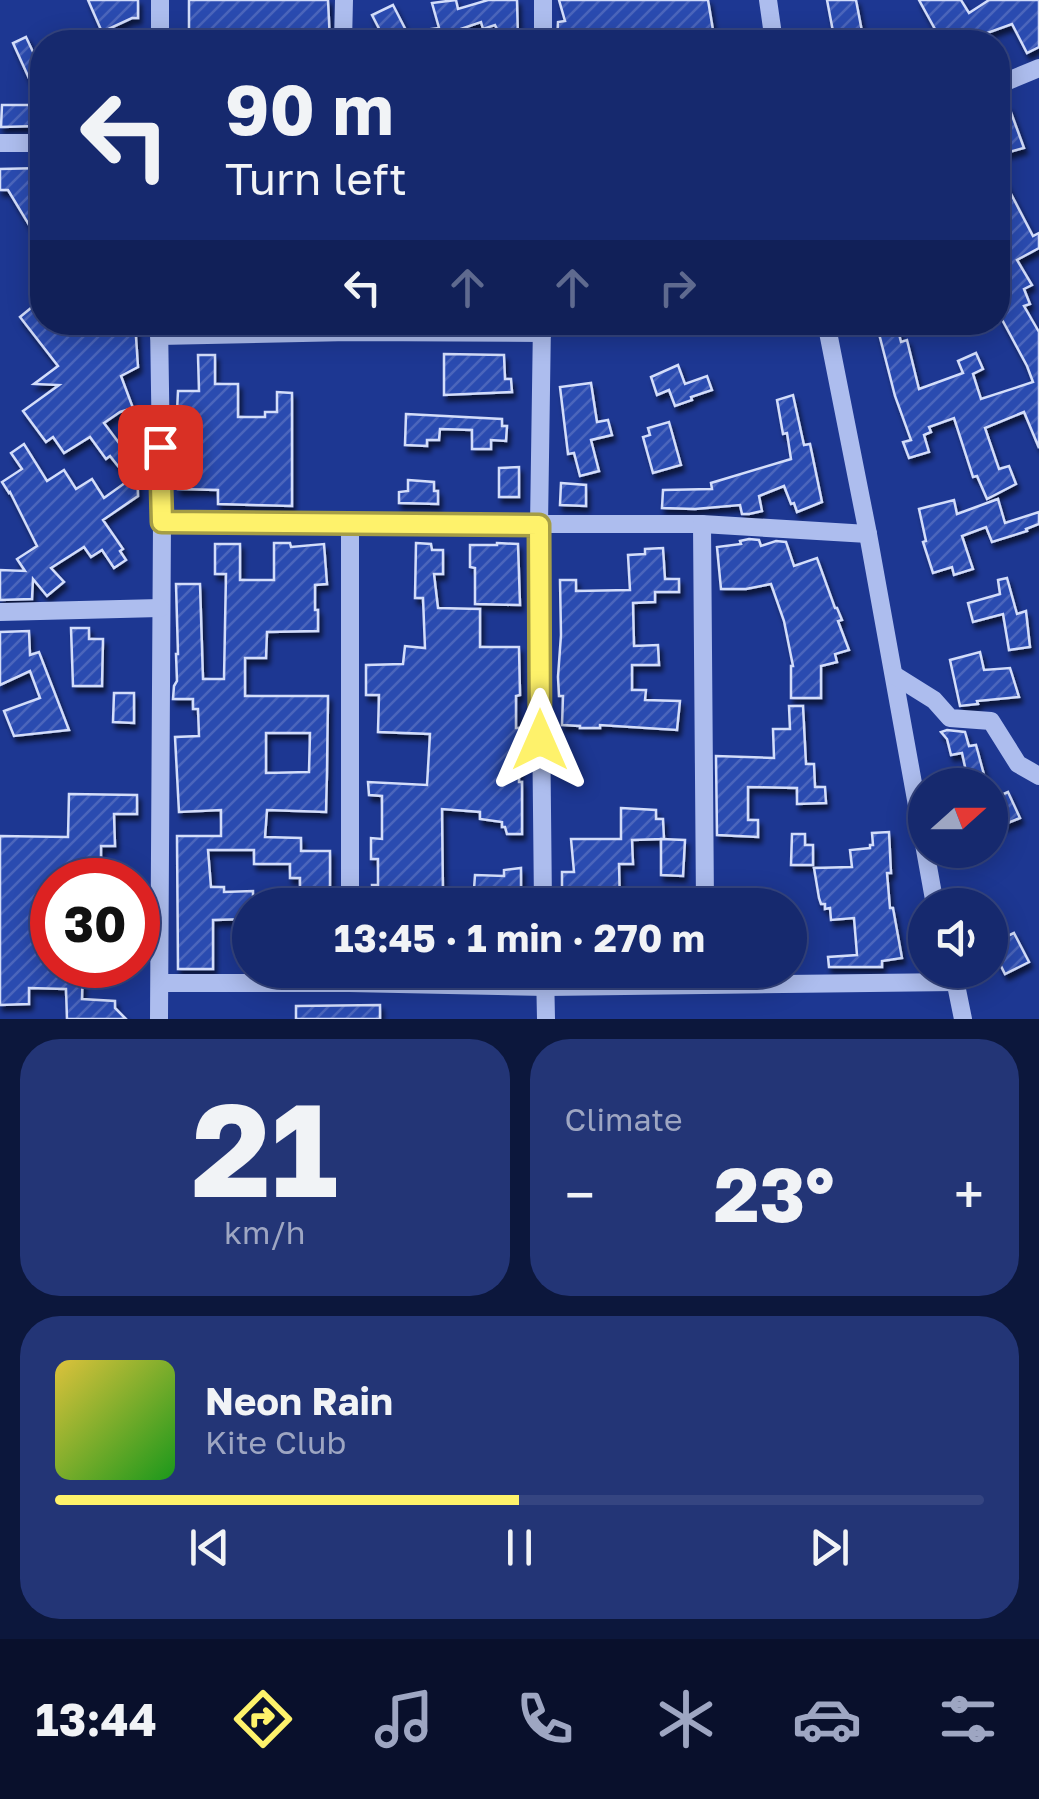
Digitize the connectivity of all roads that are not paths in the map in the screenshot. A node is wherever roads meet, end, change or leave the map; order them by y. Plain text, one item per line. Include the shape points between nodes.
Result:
1 (160, 0) edge
2 (344, 0) edge
3 (543, 0) edge
4 (768, 0) edge
5 (160, 30) edge
6 (344, 30) edge
7 (544, 30) edge
8 (772, 30) edge
9 (1039, 68) edge
10 (1010, 80) edge
11 (30, 142) edge
12 (0, 143) edge
13 (159, 335) edge
14 (542, 335) edge
15 (829, 335) edge
16 (162, 522) junction
17 (350, 524) junction
18 (702, 524) junction
19 (539, 525) junction
20 (868, 534) junction
21 (160, 608) junction
22 (0, 612) edge
23 (894, 675) junction
24 (1039, 776) edge
25 (160, 858) edge
26 (350, 888) edge
27 (543, 888) edge
28 (705, 888) edge
29 (932, 888) edge
30 (908, 976) edge
31 (807, 977) edge
32 (232, 980) edge
33 (160, 983) edge
34 (160, 988) edge
35 (545, 988) edge
36 (957, 988) edge
37 (159, 1019) edge
38 (546, 1019) edge
39 (963, 1019) edge

1 - 5 street
2 - 6 street
3 - 7 street
4 - 8 street
9 - 10 street
11 - 12 street
13 - 16 street
14 - 19 street
15 - 20 street
16 - 17 street
16 - 21 street
17 - 19 street
17 - 26 street
18 - 19 street
18 - 20 street
18 - 28 street
19 - 27 street
20 - 23 street
21 - 22 street
21 - 25 street
23 - 24 street via 950,718 991,721 1018,764
23 - 29 street
30 - 31 street
32 - 33 street
34 - 37 street
35 - 38 street
36 - 39 street

